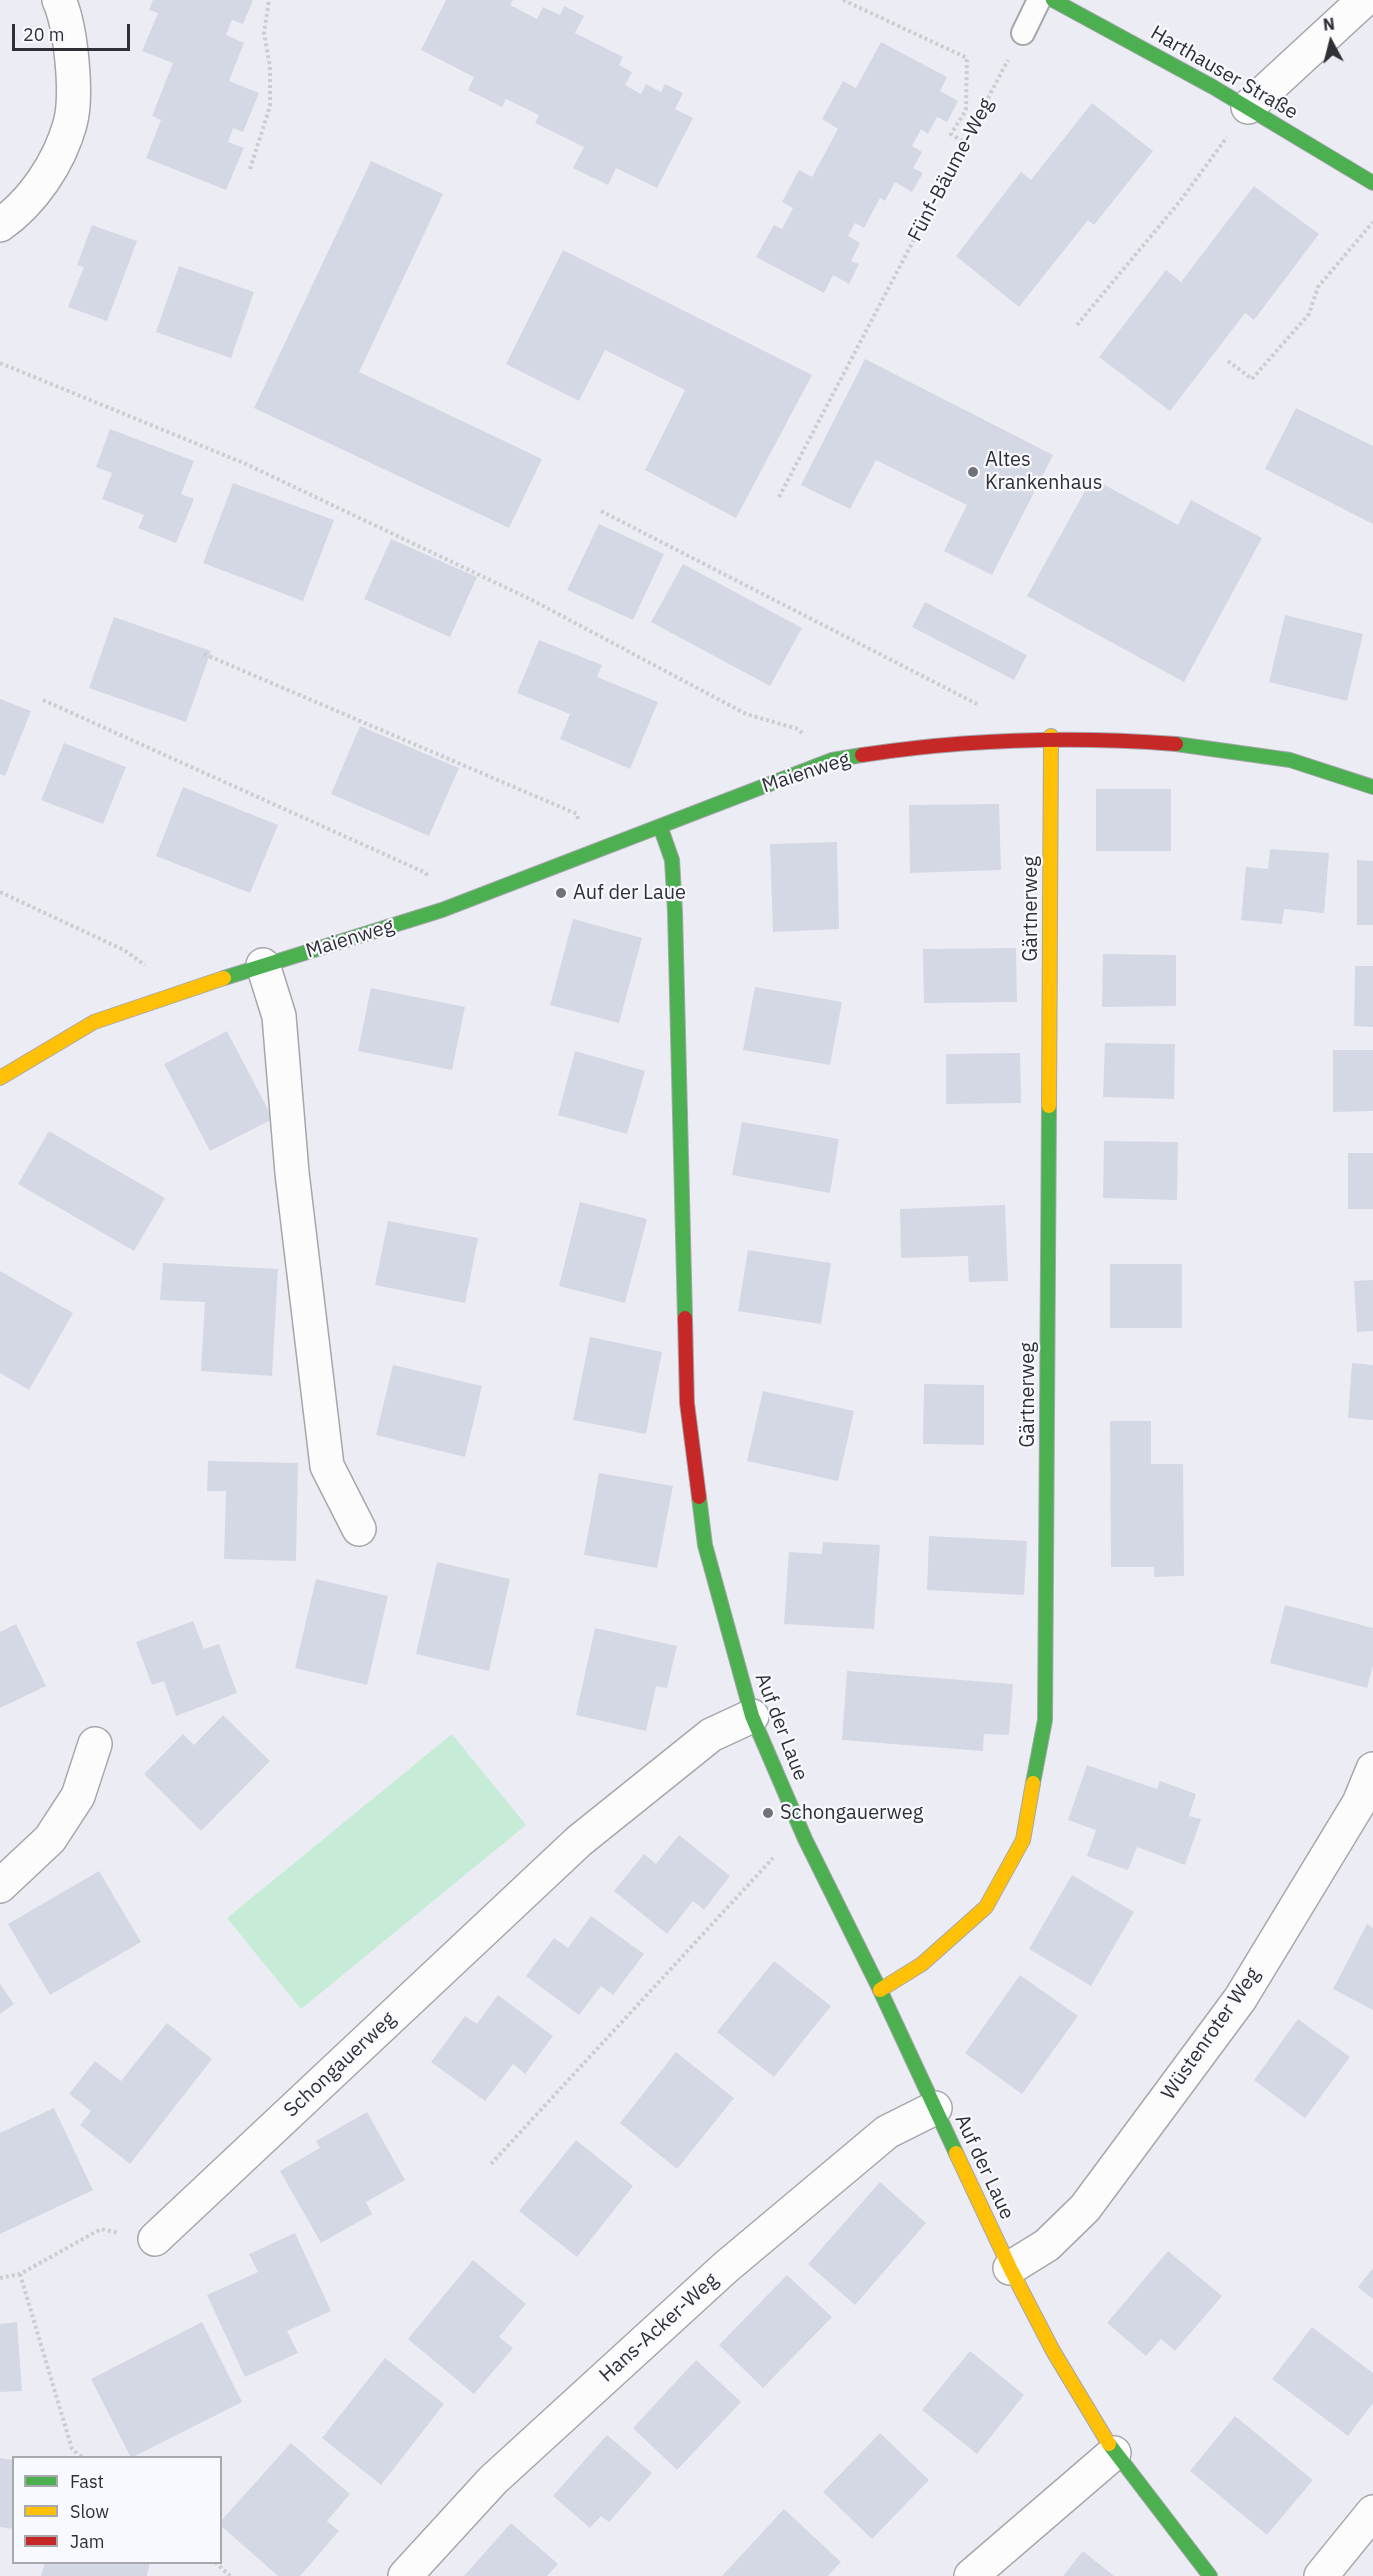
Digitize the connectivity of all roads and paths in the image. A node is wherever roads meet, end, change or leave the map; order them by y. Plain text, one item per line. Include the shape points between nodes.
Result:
1 (59, 0) edge
2 (269, 0) edge
3 (843, 0) edge
4 (1039, 0) edge
5 (1053, 0) edge
6 (1364, 0) edge
7 (1023, 33) joint
8 (1239, 120) junction
9 (965, 143) junction
10 (250, 169) dead end
11 (1373, 183) edge
12 (1373, 222) edge
13 (0, 225) edge
14 (1077, 325) dead end
15 (1228, 361) dead end
16 (0, 363) edge
17 (779, 497) dead end
18 (601, 511) dead end
19 (204, 654) dead end
20 (43, 700) dead end
21 (1051, 736) junction
22 (981, 740) junction
23 (832, 760) junction
24 (1373, 787) edge
25 (660, 826) junction
26 (590, 852) junction
27 (0, 892) edge
28 (441, 910) junction
29 (263, 965) junction
30 (164, 998) junction
31 (0, 1078) edge
32 (359, 1529) dead end
33 (752, 1716) junction
34 (95, 1744) dead end
35 (1373, 1769) edge
36 (805, 1839) junction
37 (0, 1886) edge
38 (880, 1990) junction
39 (935, 2108) junction
40 (491, 2164) dead end
41 (155, 2239) joint
42 (1010, 2268) junction
43 (20, 2274) junction
44 (0, 2278) edge
45 (1114, 2453) junction
46 (82, 2456) edge
47 (1373, 2512) edge
48 (217, 2564) edge
49 (230, 2576) edge
50 (405, 2576) edge
51 (971, 2576) edge
52 (1210, 2576) edge
53 (1321, 2576) edge

1 - 13 street via 74,64 71,123 47,178
2 - 10 path via 264,33 270,67 270,106
3 - 9 path via 967,58 966,110 951,134
4 - 7 lane
5 - 8 street, Harthauser Straße
6 - 8 street
7 - 9 path, Fünf-Bäume-Weg
8 - 11 street, Harthauser Straße
8 - 14 path via 1182,200
9 - 17 path, Fünf-Bäume-Weg
12 - 15 path via 1318,287 1309,314 1252,379
16 - 23 path via 246,464 532,600 746,714 798,729
18 - 22 path via 978,704
19 - 26 path via 577,814
20 - 28 path via 426,873
21 - 22 street, Maienweg
21 - 24 street, Maienweg via 1193,744 1298,761
21 - 38 street, Gärtnerweg via 1046,1720 1023,1840 986,1907 922,1964
22 - 23 street, Maienweg
23 - 25 street, Maienweg
25 - 26 street, Maienweg
25 - 33 street, Auf der Laue via 672,860 675,912 687,1403 705,1545
26 - 28 street, Maienweg
27 - 30 path via 124,950 155,973
28 - 29 street, Maienweg
29 - 30 street, Maienweg
29 - 32 street via 279,1016 292,1173 327,1466
30 - 31 street, Maienweg via 94,1022
33 - 36 street, Auf der Laue
33 - 41 street, Schongauerweg via 711,1735 579,1841
34 - 37 street via 78,1796 50,1839
35 - 42 street, Wüstenroter Weg via 1359,1803 1240,1999 1085,2208 1047,2245
36 - 38 street, Auf der Laue
36 - 40 path via 779,1852
38 - 39 street, Auf der Laue
39 - 42 street, Auf der Laue
39 - 50 street, Hans-Acker-Weg via 887,2132 726,2268 493,2480
41 - 43 path via 101,2229
42 - 45 street, Auf der Laue via 1053,2351
43 - 44 path
43 - 46 path via 72,2449
45 - 51 street
45 - 52 street, Auf der Laue
47 - 53 street
48 - 49 path

